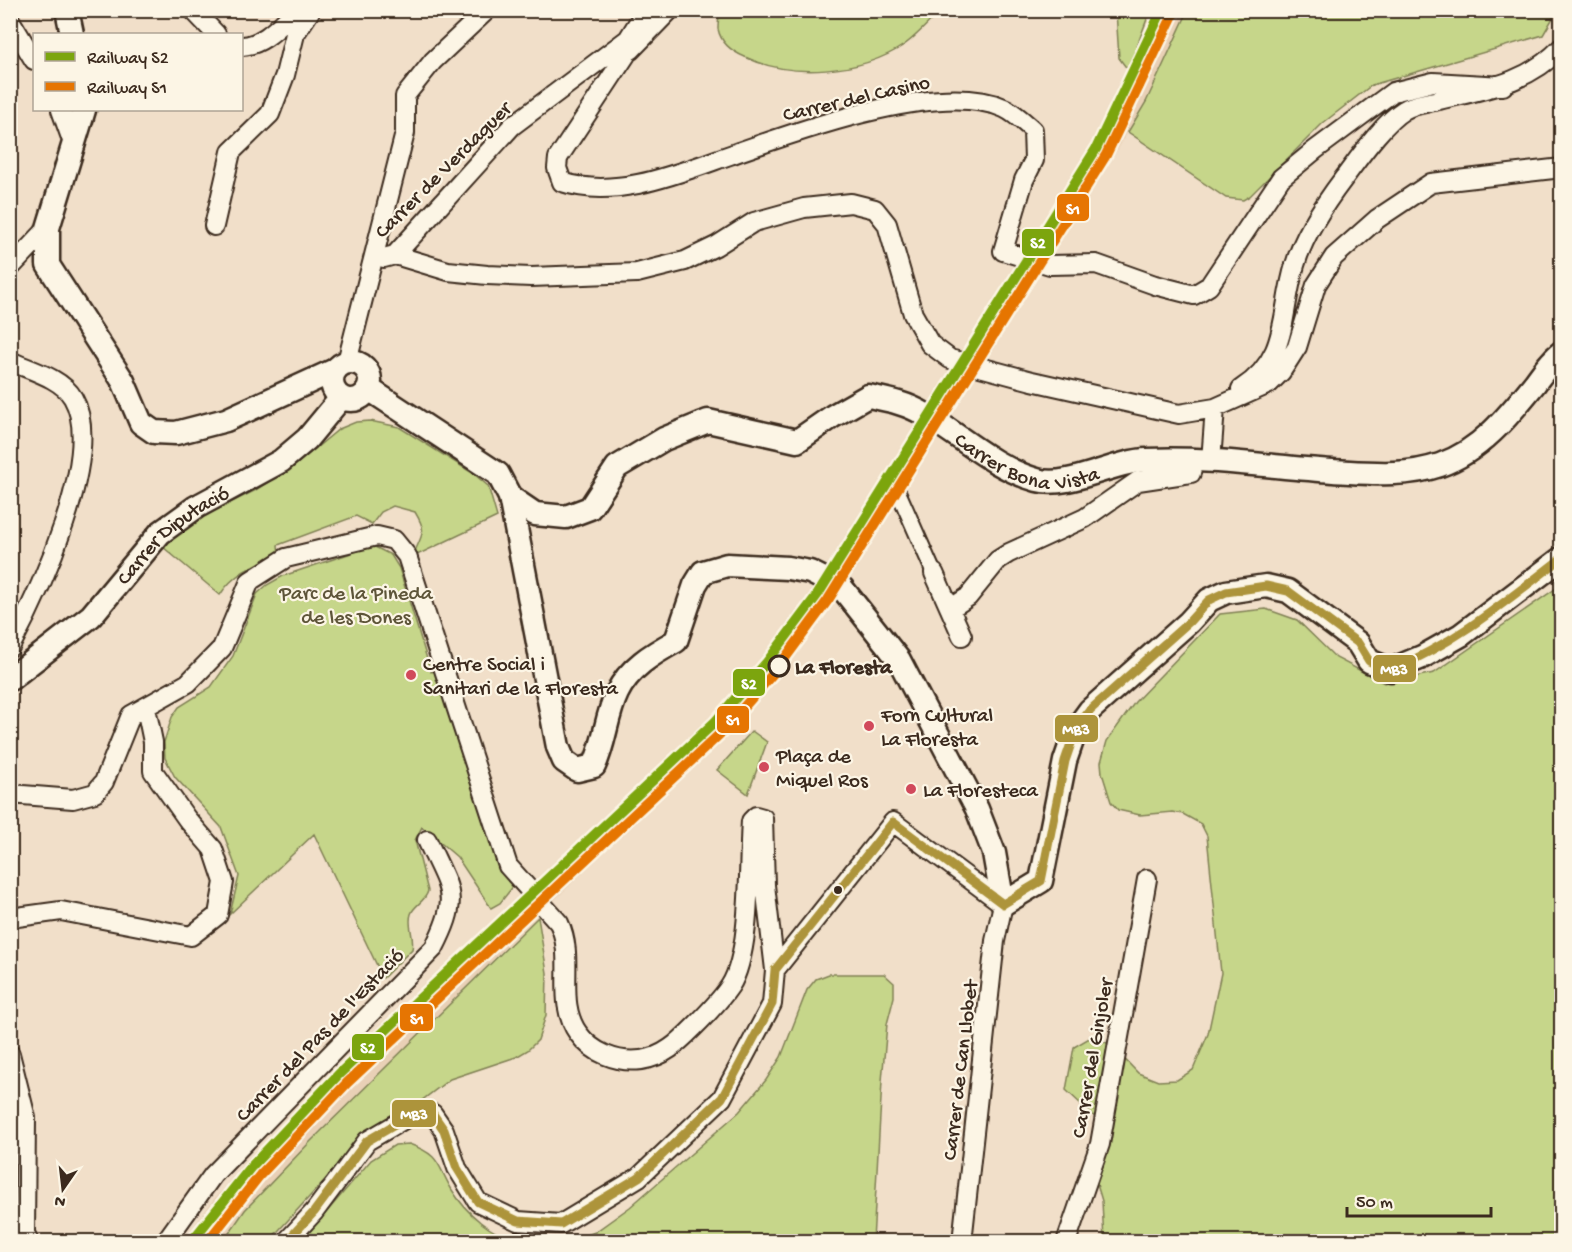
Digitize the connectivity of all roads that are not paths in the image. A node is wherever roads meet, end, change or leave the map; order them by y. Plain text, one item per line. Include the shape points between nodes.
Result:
1 (67, 10) edge
2 (193, 10) edge
3 (297, 10) edge
4 (311, 10) edge
5 (487, 10) edge
6 (646, 10) edge
7 (670, 10) edge
8 (10, 21) edge
9 (72, 33) edge
10 (215, 33) edge
11 (243, 46) edge
12 (627, 47) junction
13 (1562, 47) edge
14 (33, 58) edge
15 (1503, 86) junction
16 (61, 111) edge
17 (84, 111) edge
18 (74, 146) junction
19 (1562, 168) edge
20 (214, 226) dead end
21 (48, 228) junction
22 (395, 255) junction
23 (374, 261) junction
24 (10, 268) edge
25 (1562, 352) edge
26 (10, 361) edge
27 (341, 366) junction
28 (369, 389) junction
29 (341, 398) junction
30 (1215, 408) junction
31 (1202, 461) junction
32 (896, 487) dead end
33 (510, 497) junction
34 (1562, 558) edge
35 (934, 573) joint
36 (33, 599) junction
37 (950, 609) junction
38 (10, 620) edge
39 (962, 636) dead end
40 (10, 646) edge
41 (10, 679) edge
42 (146, 708) junction
43 (10, 794) edge
44 (427, 840) dead end
45 (1147, 879) dead end
46 (1003, 904) junction
47 (10, 918) edge
48 (775, 970) junction
49 (10, 1054) edge
50 (29, 1242) edge
51 (165, 1242) edge
52 (286, 1242) edge
53 (962, 1242) edge
54 (1066, 1242) edge

1 - 9 street
2 - 10 street
3 - 11 street via 266,38
4 - 20 street via 295,34 270,114 231,152
5 - 23 street via 433,61 405,96 405,133
6 - 12 street, Carrer de Verdaguer
7 - 12 street
8 - 14 street
12 - 15 street, Carrer del Casino via 558,158 562,183 596,189 657,179 785,136 874,112 939,98 979,102 1003,107 1033,130 1034,160 1024,180 1003,251 1050,265 1096,264 1194,295 1209,286 1281,178 1393,92 1433,82
12 - 22 street, Carrer de Verdaguer via 512,126
13 - 15 street via 1536,70
15 - 30 street via 1404,109 1382,130 1344,177 1306,236 1295,264 1278,348 1268,366 1254,381
16 - 18 street
17 - 18 street
18 - 21 street
19 - 30 street via 1431,183 1394,207 1353,238 1324,270 1298,347 1281,372 1269,384
21 - 24 street
21 - 27 street via 48,265 123,381 141,423 154,432 176,433 226,420
22 - 23 street, Carrer de Verdaguer
22 - 30 street via 448,271 487,275 638,273 685,261 754,222 804,208 851,203 875,209 887,224 913,314 930,344 950,359 1179,414
23 - 27 street
25 - 31 street, Carrer Bona Vista via 1501,424 1468,450 1442,464 1406,473 1367,474
26 - 36 street via 61,385 73,398 81,427 80,463 57,547
27 - 28 street via 358,363 365,368 370,378
27 - 29 street via 332,385
28 - 29 street via 356,400
28 - 33 street via 498,474
29 - 41 street, Carrer Diputació via 308,439 281,461 169,526 90,616
30 - 31 street
31 - 33 street, Carrer Bona Vista via 1133,461 1056,481 1040,481 990,458 924,414 901,403 868,396 797,441 708,421 664,439 617,467 590,508 566,517 535,514
31 - 37 street via 1191,473 1138,481 1085,518 1009,553 968,597
32 - 35 street
33 - 46 street via 558,747 564,761 577,770 594,766 603,748 616,695 628,675 648,657 676,641 703,572 727,565 788,567 810,572 842,588 898,660 977,809 994,853
34 - 46 street via 1461,635 1391,670 1369,661 1359,643 1288,591 1266,586 1226,592 1209,600 1081,721 1065,761 1041,881
35 - 37 street
36 - 38 street via 22,615
36 - 40 street
37 - 39 street
42 - 43 street via 131,715 104,782 95,793 73,800
42 - 47 street via 153,742 153,771 213,849 224,882 218,915 191,936 61,911
42 - 48 street via 188,683 222,648 250,581 286,558 368,537 394,540 407,556 508,866 564,934 567,1010 578,1033 596,1050 619,1060 643,1060 665,1053 730,986 742,952 751,821 756,816 763,818 765,885
44 - 51 street, Carrer del Pas de l'Estació via 450,892 450,914 434,948 213,1175
45 - 54 street, Carrer del Ginjoler via 1100,1144
46 - 48 street via 893,822
46 - 53 street, Carrer de Can Llobet via 995,942
48 - 52 street via 772,1004 722,1098 639,1176 561,1224 519,1221 478,1202 457,1168 444,1130 433,1114 415,1113 367,1140 314,1212
49 - 50 street via 26,1118 25,1233

